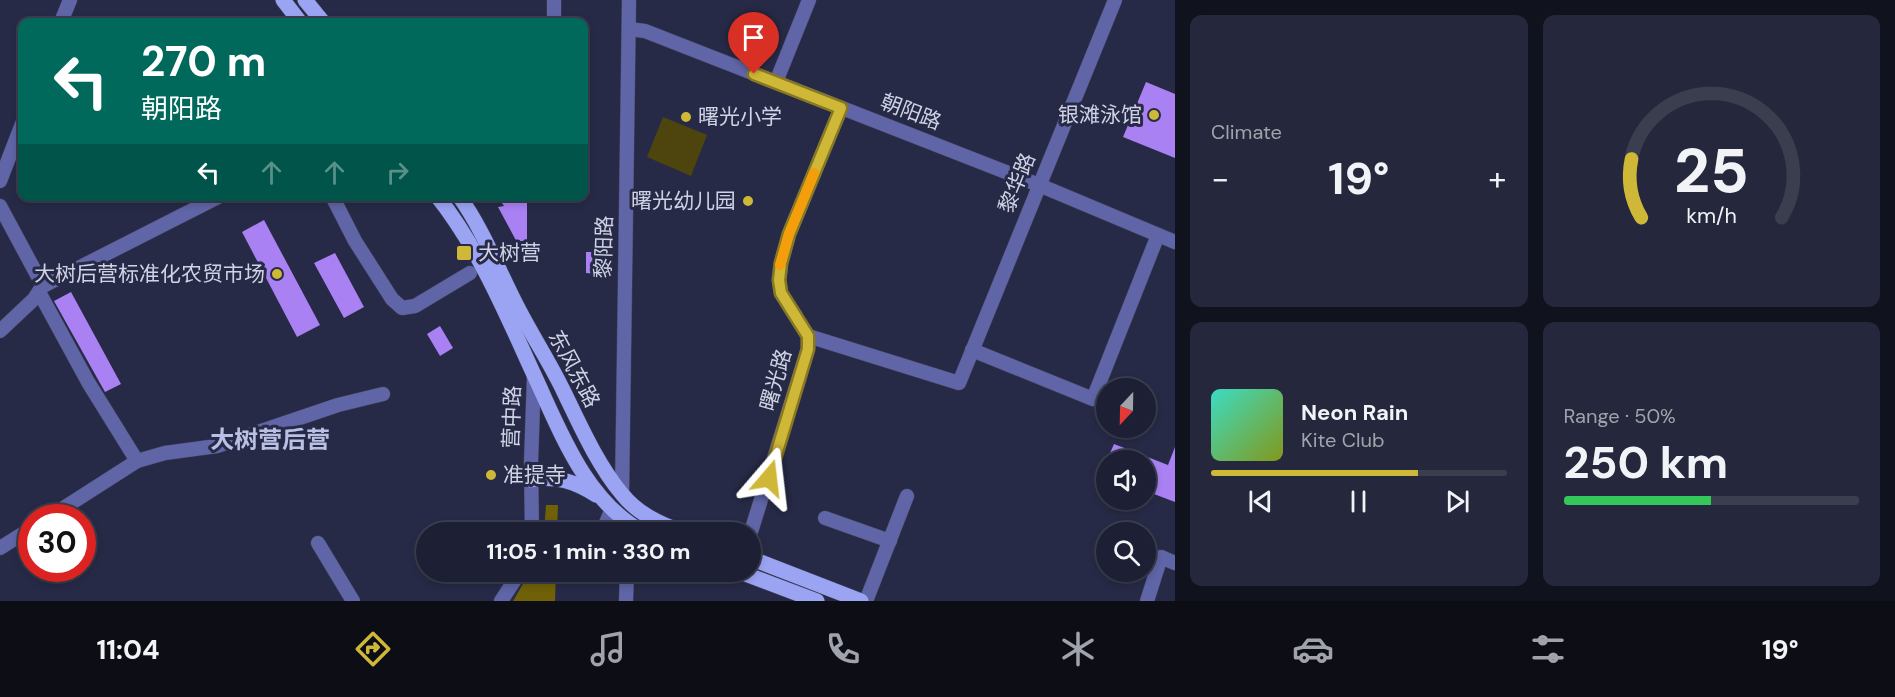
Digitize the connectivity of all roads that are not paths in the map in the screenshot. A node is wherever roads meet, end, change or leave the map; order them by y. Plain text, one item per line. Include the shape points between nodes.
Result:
1 (70, 0) edge
2 (283, 0) edge
3 (305, 0) edge
4 (554, 0) edge
5 (629, 0) edge
6 (809, 0) edge
7 (1115, 0) edge
8 (63, 18) edge
9 (297, 18) edge
10 (320, 18) edge
11 (554, 18) edge
12 (629, 29) junction
13 (776, 82) junction
14 (841, 108) junction
15 (18, 134) edge
16 (0, 181) edge
17 (1039, 185) junction
18 (210, 201) edge
19 (335, 201) edge
20 (441, 201) edge
21 (462, 201) edge
22 (0, 206) edge
23 (1158, 235) junction
24 (1175, 242) edge
25 (470, 273) dead end
26 (41, 289) junction
27 (0, 331) edge
28 (808, 336) junction
29 (972, 350) junction
30 (534, 376) junction
31 (383, 394) dead end
32 (137, 461) junction
33 (531, 480) junction
34 (622, 494) junction
35 (907, 496) dead end
36 (70, 504) edge
37 (607, 504) junction
38 (825, 518) dead end
39 (532, 522) edge
40 (604, 522) edge
41 (627, 522) edge
42 (656, 522) edge
43 (754, 522) edge
44 (18, 537) edge
45 (890, 541) junction
46 (318, 543) dead end
47 (0, 548) edge
48 (761, 562) edge
49 (1175, 563) edge
50 (761, 580) edge
51 (513, 582) edge
52 (627, 582) edge
53 (353, 601) edge
54 (501, 601) edge
55 (626, 601) edge
56 (817, 601) edge
57 (861, 601) edge
58 (866, 601) edge
59 (1147, 601) edge

1 - 8 street
2 - 9 main road
3 - 10 main road
4 - 11 street
5 - 12 street, 黎阳路
6 - 13 street
7 - 17 street, 黎华路
12 - 13 street, 朝阳路 via 645,31
12 - 34 street, 黎阳路
13 - 14 street, 朝阳路
14 - 17 street, 朝阳路
14 - 28 street, 曙光路 via 789,234 781,263 781,293
15 - 16 street
17 - 23 street, 朝阳路
17 - 29 street, 黎华路
18 - 26 street
19 - 25 street via 392,299 402,308 415,306
20 - 30 main road, 东风东路 via 482,264
21 - 34 main road, 东风东路 via 586,436
22 - 26 street
23 - 24 street, 朝阳路
23 - 29 street via 1093,399
26 - 27 street
26 - 32 street via 88,382
28 - 29 street, 黎华路 via 959,383
28 - 43 street, 曙光路 via 808,349
30 - 33 street, 营中路
30 - 37 main road, 东风东路 via 572,455
31 - 32 street via 217,446
32 - 36 street
33 - 37 main road via 563,480 586,489
33 - 39 street, 营中路
34 - 42 main road, 东风东路
35 - 45 street
37 - 40 street
37 - 41 main road, 东风东路
38 - 45 street
44 - 47 street
45 - 58 street
46 - 53 street
48 - 57 main road
49 - 59 street via 1161,558
50 - 56 main road
51 - 54 street
52 - 55 street

